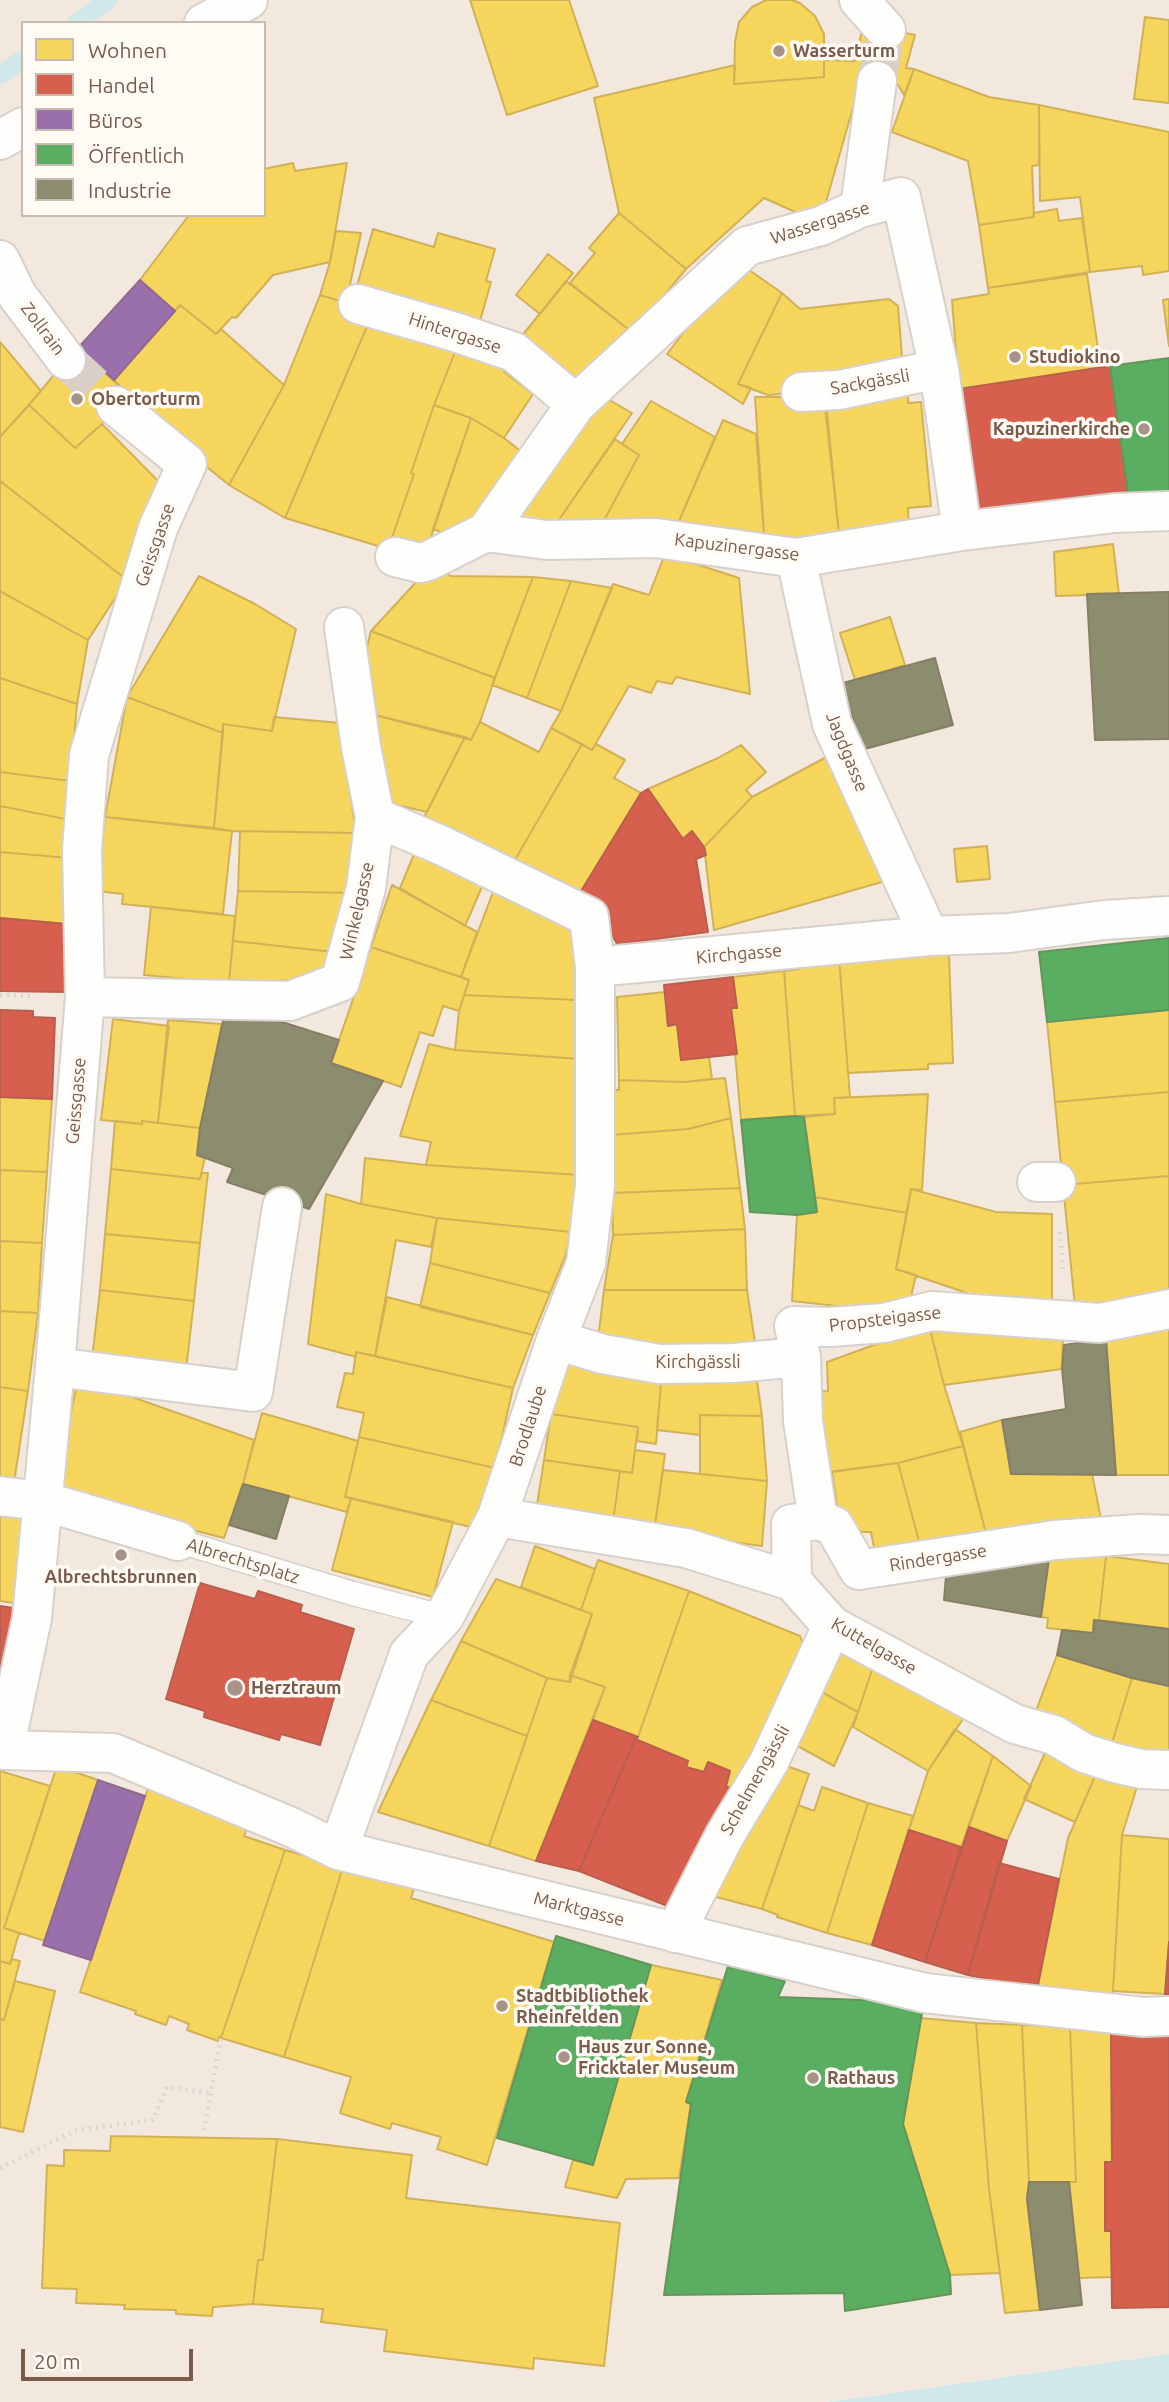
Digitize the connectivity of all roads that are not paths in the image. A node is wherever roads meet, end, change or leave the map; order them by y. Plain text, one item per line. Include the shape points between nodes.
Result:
1 (248, 0) edge
2 (859, 0) edge
3 (208, 21) edge
4 (886, 30) dead end
5 (877, 80) tunnel mouth
6 (21, 128) edge
7 (0, 140) edge
8 (860, 208) junction
9 (0, 260) edge
10 (358, 304) dead end
11 (66, 360) tunnel mouth
12 (939, 369) junction
13 (801, 393) dead end
14 (576, 404) junction
15 (116, 406) tunnel mouth
16 (1169, 511) edge
17 (962, 531) junction
18 (486, 532) junction
19 (394, 557) dead end
20 (796, 558) junction
21 (344, 627) dead end
22 (376, 817) junction
23 (1169, 916) edge
24 (929, 936) junction
25 (595, 967) junction
26 (85, 997) junction
27 (282, 1207) dead end
28 (1169, 1309) edge
29 (556, 1340) junction
30 (801, 1357) junction
31 (55, 1367) junction
32 (0, 1496) edge
33 (43, 1501) junction
34 (497, 1517) junction
35 (818, 1520) junction
36 (1169, 1535) edge
37 (178, 1541) joint
38 (792, 1581) junction
39 (444, 1617) junction
40 (832, 1626) junction
41 (2, 1752) edge
42 (1169, 1770) edge
43 (338, 1850) junction
44 (676, 1933) junction
45 (1169, 2016) edge

1 - 3 street
2 - 4 street
5 - 8 street
6 - 7 street
8 - 12 street, Wassergasse via 901,197
8 - 14 street, Wassergasse via 821,226 747,246
9 - 11 street, Zollrain via 17,295
10 - 14 street, Hintergasse via 513,352
12 - 13 street, Sackgässli via 839,390
12 - 17 street, Wassergasse
14 - 18 street, Wassergasse
15 - 26 street, Geissgasse via 187,464 158,528 89,755 82,850
16 - 17 street, Kapuzinergasse
17 - 20 street, Kapuzinergasse
18 - 19 street via 428,561
18 - 20 street, Kapuzinergasse via 547,540 656,538
20 - 24 street, Jagdgasse via 832,724
21 - 22 street, Winkelgasse
22 - 25 street via 589,917
22 - 26 street, Winkelgasse via 366,888 340,982 290,1001
23 - 24 street, Kirchgasse via 1009,933
24 - 25 street, Kirchgasse
25 - 29 street, Brodlaube via 594,1185 586,1263
26 - 31 street, Geissgasse
27 - 31 street via 253,1392
28 - 30 street, Propsteigasse via 1100,1323 932,1311 884,1322 794,1326
29 - 30 street, Kirchgässli via 659,1364
29 - 34 street, Brodlaube
30 - 35 street, Propsteigasse via 803,1421
31 - 33 street, Geissgasse
32 - 33 street, Albrechtsplatz
33 - 37 street, Albrechtsplatz
33 - 41 street, Geissgasse via 32,1618
34 - 38 street via 686,1548
34 - 39 street, Brodlaube
35 - 36 street, Rindergasse via 834,1526 859,1570 1055,1541
35 - 38 street via 791,1524
37 - 39 lane, Albrechtsplatz
38 - 40 street, Kuttelgasse
39 - 43 street, Brodlaube via 409,1654
40 - 42 street, Kuttelgasse via 1015,1724 1054,1735 1084,1753 1115,1763
40 - 44 street, Schelmengässli via 769,1762 725,1835
41 - 43 street, Marktgasse via 113,1753
43 - 44 street, Marktgasse
44 - 45 street, Marktgasse via 925,1993

